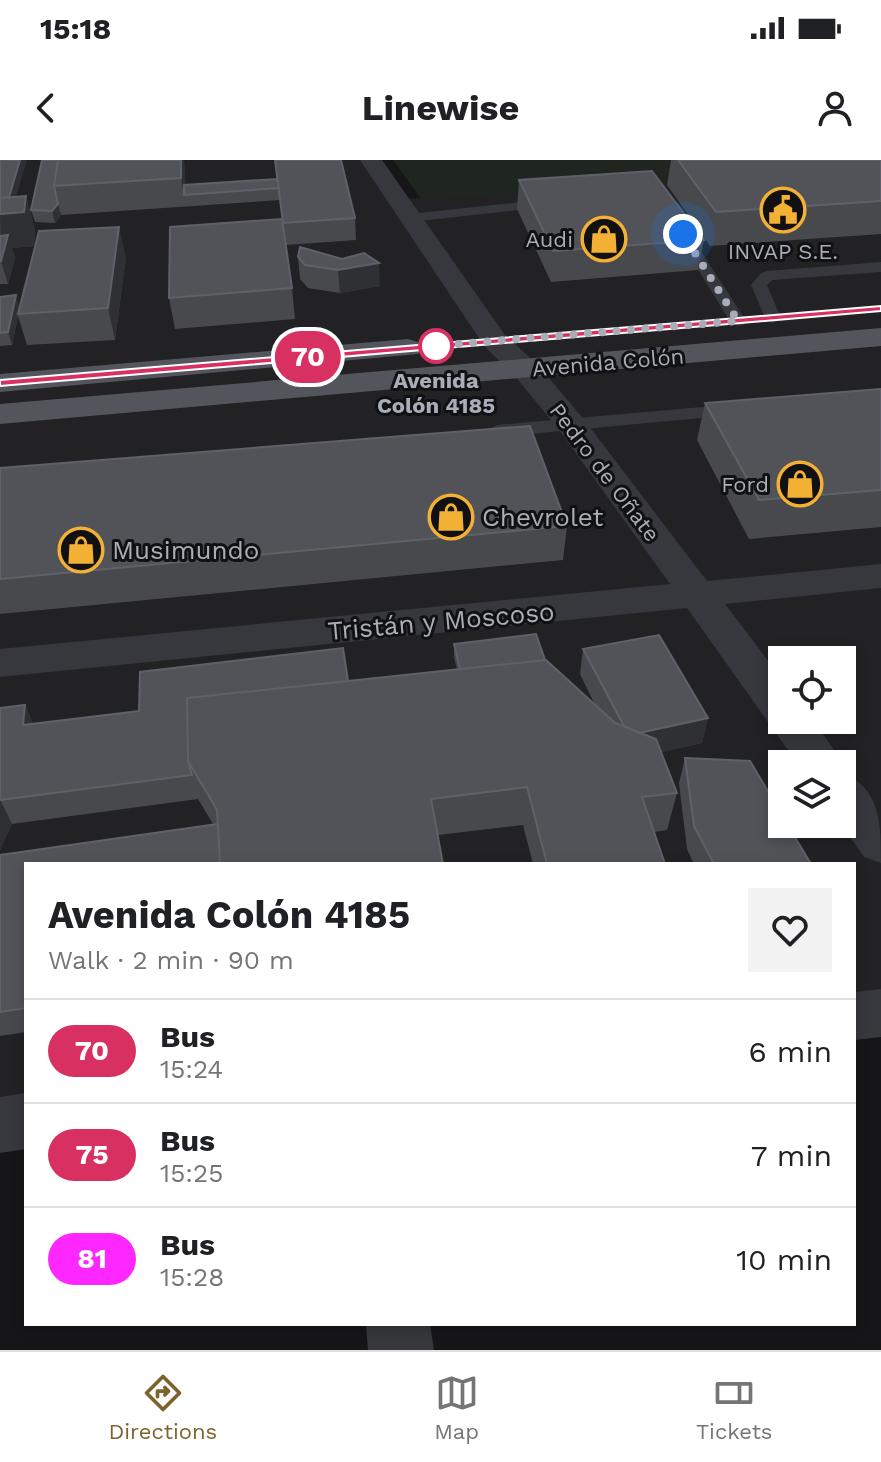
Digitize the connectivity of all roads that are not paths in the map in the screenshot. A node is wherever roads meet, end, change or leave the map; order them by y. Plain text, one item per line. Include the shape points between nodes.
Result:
1 (371, 160) edge
2 (560, 202) edge
3 (672, 217) edge
4 (410, 218) junction
5 (881, 267) edge
6 (804, 315) dead end
7 (773, 318) junction
8 (738, 321) junction
9 (708, 323) dead end
10 (881, 337) edge
11 (495, 341) junction
12 (464, 344) dead end
13 (433, 346) dead end
14 (525, 354) junction
15 (0, 383) edge
16 (757, 408) edge
17 (0, 414) edge
18 (571, 424) junction
19 (476, 433) edge
20 (881, 576) edge
21 (699, 596) junction
22 (0, 663) edge
23 (768, 690) edge
24 (856, 810) edge
25 (881, 844) edge
26 (881, 1013) edge
27 (856, 1016) edge
28 (24, 1121) edge
29 (0, 1125) edge
30 (398, 1326) edge
31 (401, 1350) edge

1 - 4 street, Pedro de Oñate
2 - 4 lane
3 - 8 lane
4 - 11 street, Pedro de Oñate
5 - 7 lane via 767,276 759,285 760,294
6 - 7 main road, Avenida Colón
7 - 8 main road, Avenida Colón
8 - 9 main road, Avenida Colón
10 - 14 main road, Avenida Colón
11 - 12 main road, Avenida Colón
11 - 14 street, Pedro de Oñate
13 - 15 main road
14 - 17 main road, Avenida Colón
14 - 18 street, Pedro de Oñate
16 - 18 lane
18 - 19 lane
18 - 21 street, Pedro de Oñate
20 - 21 street, Tristán y Moscoso
21 - 22 street, Tristán y Moscoso
21 - 23 street, Pedro de Oñate
24 - 25 street
26 - 27 street
28 - 29 street
30 - 31 street

